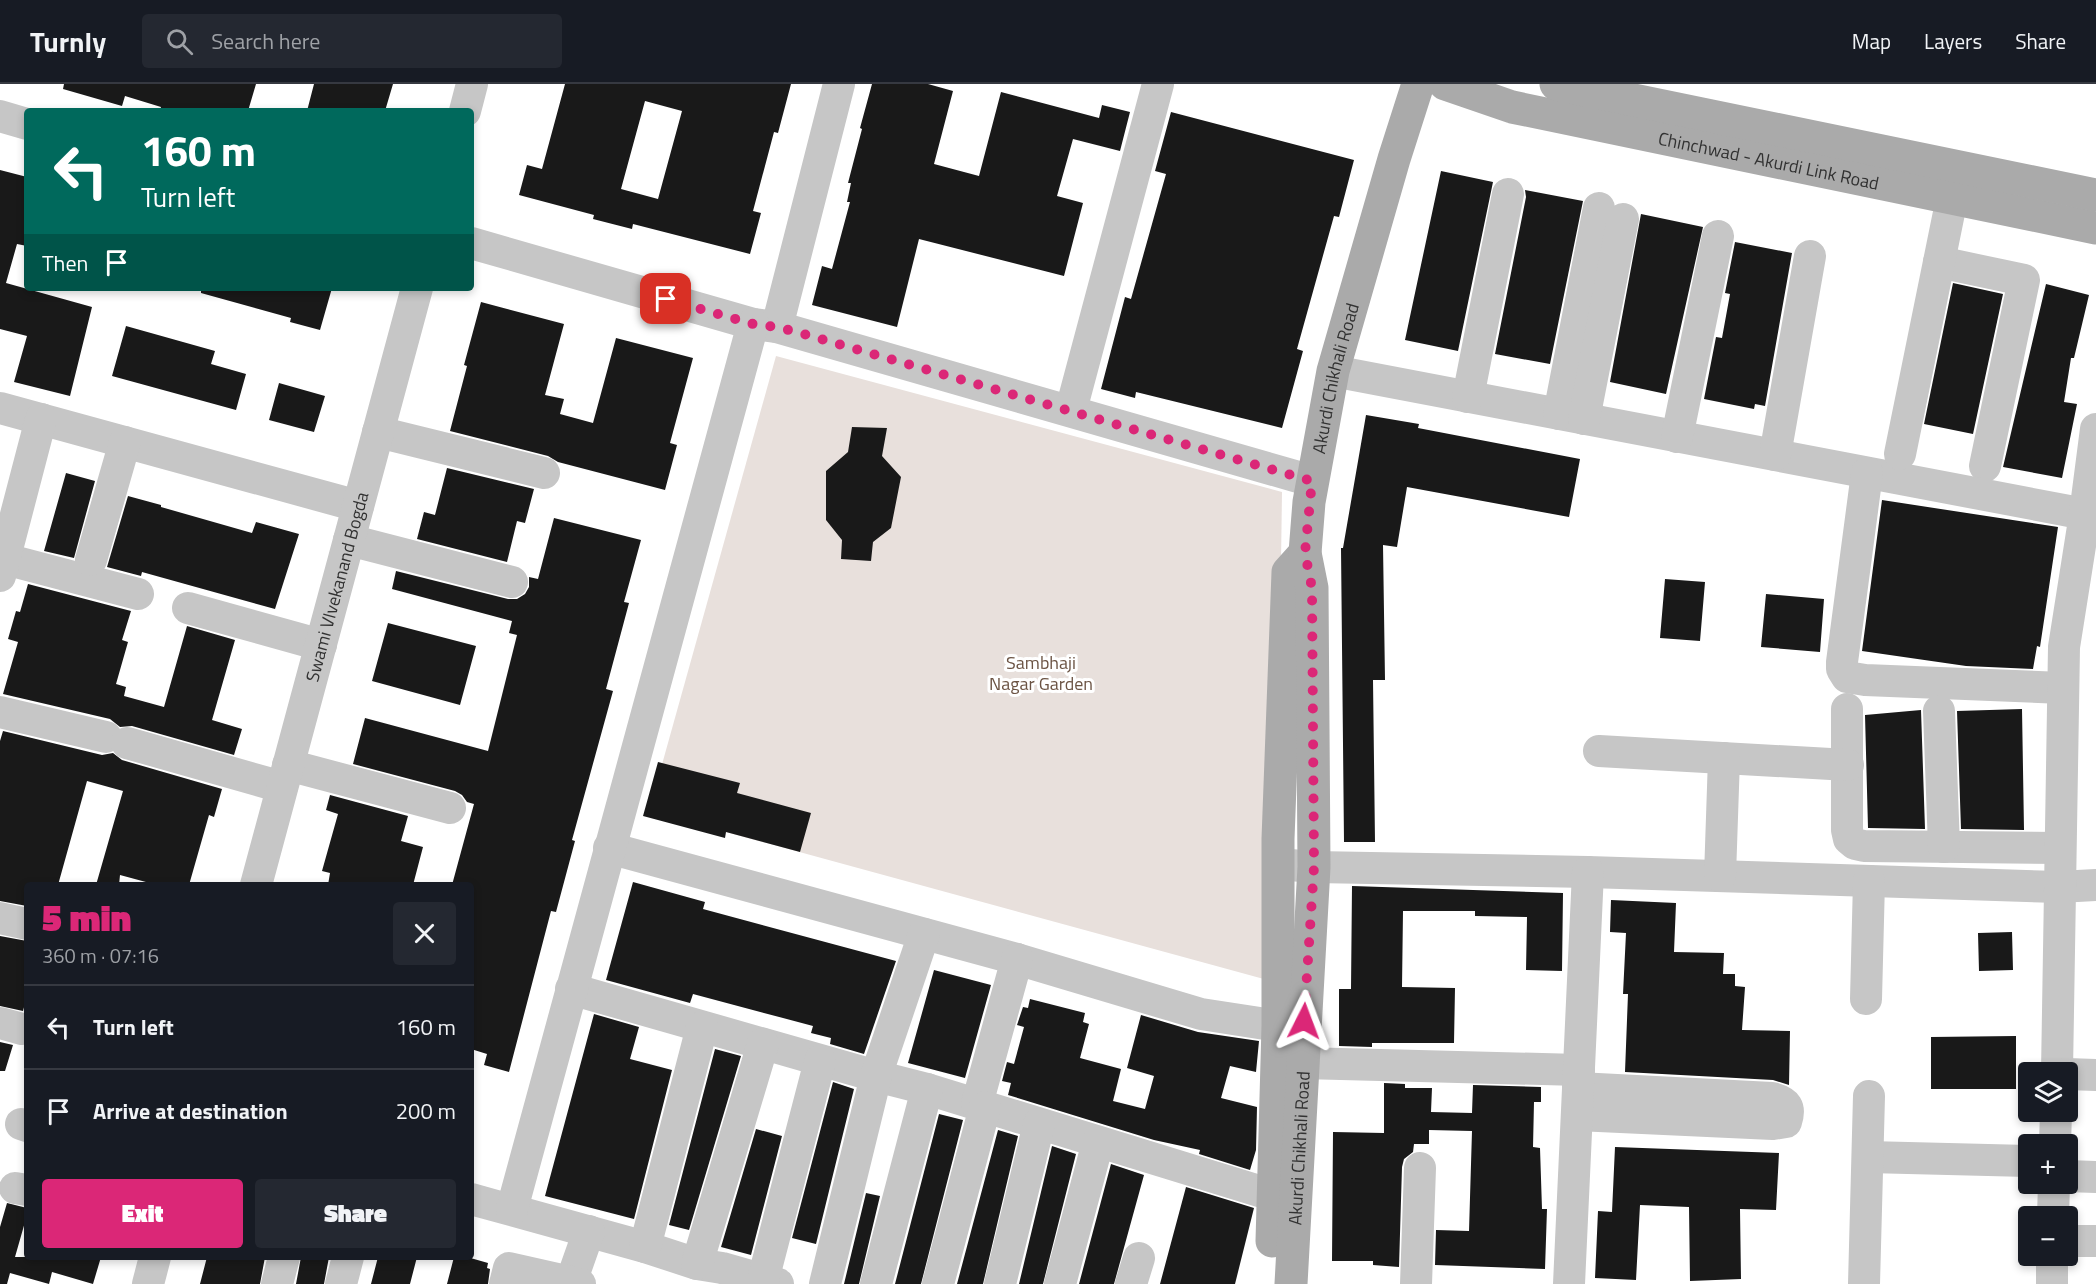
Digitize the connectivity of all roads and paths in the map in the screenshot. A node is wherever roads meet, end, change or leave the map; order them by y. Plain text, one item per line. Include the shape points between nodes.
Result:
1 (472, 84) edge
2 (839, 84) edge
3 (1418, 84) edge
4 (1445, 84) edge
5 (1556, 84) edge
6 (1151, 85) edge
7 (466, 108) edge
8 (0, 116) edge
9 (24, 123) edge
10 (1508, 194) dead end
11 (2096, 195) edge
12 (1952, 198) junction
13 (1611, 214) dead end
14 (2096, 228) edge
15 (1718, 236) dead end
16 (474, 244) edge
17 (1810, 256) dead end
18 (1939, 262) junction
19 (416, 291) edge
20 (765, 326) junction
21 (1333, 371) junction
22 (1468, 397) junction
23 (0, 408) edge
24 (1071, 410) junction
25 (1572, 416) junction
26 (41, 419) junction
27 (2096, 429) edge
28 (378, 432) junction
29 (1677, 437) junction
30 (125, 442) junction
31 (1900, 454) dead end
32 (1775, 455) junction
33 (1985, 466) dead end
34 (1867, 472) junction
35 (544, 473) dead end
36 (1312, 481) junction
37 (358, 506) junction
38 (2085, 514) junction
39 (349, 540) junction
40 (1305, 553) junction
41 (91, 560) dead end
42 (2, 568) edge
43 (512, 582) dead end
44 (138, 594) dead end
45 (188, 608) dead end
46 (321, 645) junction
47 (2063, 688) junction
48 (1847, 709) dead end
49 (1940, 711) dead end
50 (0, 712) edge
51 (1599, 751) dead end
52 (1724, 758) junction
53 (1848, 765) junction
54 (285, 776) junction
55 (450, 808) dead end
56 (1944, 847) junction
57 (609, 848) junction
58 (2060, 848) junction
59 (1278, 864) junction
60 (1314, 867) junction
61 (1588, 872) junction
62 (1720, 876) junction
63 (1869, 881) junction
64 (257, 882) edge
65 (2096, 885) edge
66 (2059, 887) junction
67 (0, 918) edge
68 (24, 923) edge
69 (924, 934) junction
70 (1017, 959) junction
71 (571, 989) junction
72 (1866, 999) dead end
73 (1291, 1023) junction
74 (702, 1027) junction
75 (763, 1044) junction
76 (820, 1061) junction
77 (1302, 1062) junction
78 (2057, 1062) edge
79 (2078, 1074) edge
80 (2096, 1075) edge
81 (876, 1076) junction
82 (927, 1089) junction
83 (1578, 1091) junction
84 (1869, 1096) dead end
85 (981, 1106) junction
86 (1039, 1124) junction
87 (1098, 1142) junction
88 (1868, 1157) junction
89 (2018, 1161) edge
90 (1420, 1168) dead end
91 (2078, 1176) edge
92 (2096, 1177) edge
93 (1272, 1196) junction
94 (474, 1200) edge
95 (512, 1209) junction
96 (589, 1231) junction
97 (2078, 1241) edge
98 (2096, 1241) edge
99 (645, 1247) junction
100 (154, 1260) edge
101 (283, 1260) edge
102 (347, 1260) edge
103 (2052, 1266) edge
104 (712, 1272) edge
105 (771, 1282) edge
106 (576, 1283) edge
107 (148, 1284) edge
108 (277, 1284) edge
109 (341, 1284) edge
110 (505, 1284) edge
111 (825, 1284) edge
112 (876, 1284) edge
113 (938, 1284) edge
114 (1000, 1284) edge
115 (1060, 1284) edge
116 (1271, 1284) edge
117 (1291, 1284) edge
118 (1416, 1284) edge
119 (1569, 1284) edge
120 (1864, 1284) edge
121 (2052, 1284) edge

1 - 7 street
2 - 20 street
3 - 21 main road, Akurdi Chikhali Road
4 - 12 main road, Chinchwad - Akurdi Link Road via 1512,107
5 - 11 main road, Chinchwad - Akurdi Link Road
6 - 24 street
8 - 9 street
10 - 22 street
12 - 14 main road, Chinchwad - Akurdi Link Road
12 - 18 street
13 - 25 street
15 - 29 street
16 - 20 street
17 - 32 street
18 - 31 street
18 - 33 street via 2024,280
19 - 28 street, Swami VIvekanand Bogda
20 - 24 street
20 - 57 street
21 - 22 street
21 - 36 main road, Akurdi Chikhali Road
22 - 25 street
23 - 26 street
24 - 36 street
25 - 29 street
26 - 30 street
26 - 42 street
27 - 38 street
28 - 35 street
28 - 37 street, Swami VIvekanand Bogda
29 - 32 street
30 - 37 street
30 - 41 street
32 - 34 street
34 - 38 street
34 - 47 street via 1842,662 1847,677 1865,681
36 - 40 main road, Akurdi Chikhali Road
37 - 39 street, Swami VIvekanand Bogda
38 - 47 street via 2064,647
39 - 43 street
39 - 46 street, Swami VIvekanand Bogda
40 - 59 main road via 1288,572
40 - 60 main road, Akurdi Chikhali Road via 1312,588
42 - 44 street
45 - 46 street
46 - 54 street, Swami VIvekanand Bogda
47 - 58 street
48 - 53 street
49 - 56 street
50 - 54 street
51 - 52 street
52 - 53 street
52 - 62 street
53 - 56 street via 1845,817 1849,839 1864,846
54 - 55 street
54 - 64 street, Swami VIvekanand Bogda
56 - 58 street
57 - 69 street
57 - 71 street
58 - 66 street
59 - 60 street
59 - 73 main road
60 - 61 street
60 - 73 main road, Akurdi Chikhali Road
61 - 62 street
61 - 83 street
62 - 63 street
63 - 66 street
63 - 72 street
65 - 66 street
66 - 78 street
67 - 68 street
69 - 70 street
69 - 81 street
70 - 73 street via 1201,1014
70 - 85 street
71 - 74 street
71 - 95 street
73 - 77 main road, Akurdi Chikhali Road
73 - 93 main road
74 - 75 street
74 - 99 street
75 - 76 street
75 - 104 street
76 - 81 street
76 - 105 street
77 - 83 street
77 - 117 main road, Akurdi Chikhali Road
79 - 80 street
81 - 82 street
81 - 111 street
82 - 85 street
82 - 112 street
83 - 83 street via 1782,1124 1789,1114 1784,1101 1772,1098
83 - 119 street
84 - 88 street
85 - 86 street
85 - 113 street
86 - 87 street
86 - 114 street
87 - 93 street
87 - 115 street
88 - 89 street
88 - 120 street
90 - 118 street
91 - 92 street
93 - 116 main road
94 - 95 street
95 - 96 street
96 - 99 street
96 - 106 street
97 - 98 street
99 - 104 street
100 - 107 street
101 - 108 street
102 - 109 street
103 - 121 street
104 - 105 street
106 - 110 street via 509,1268

